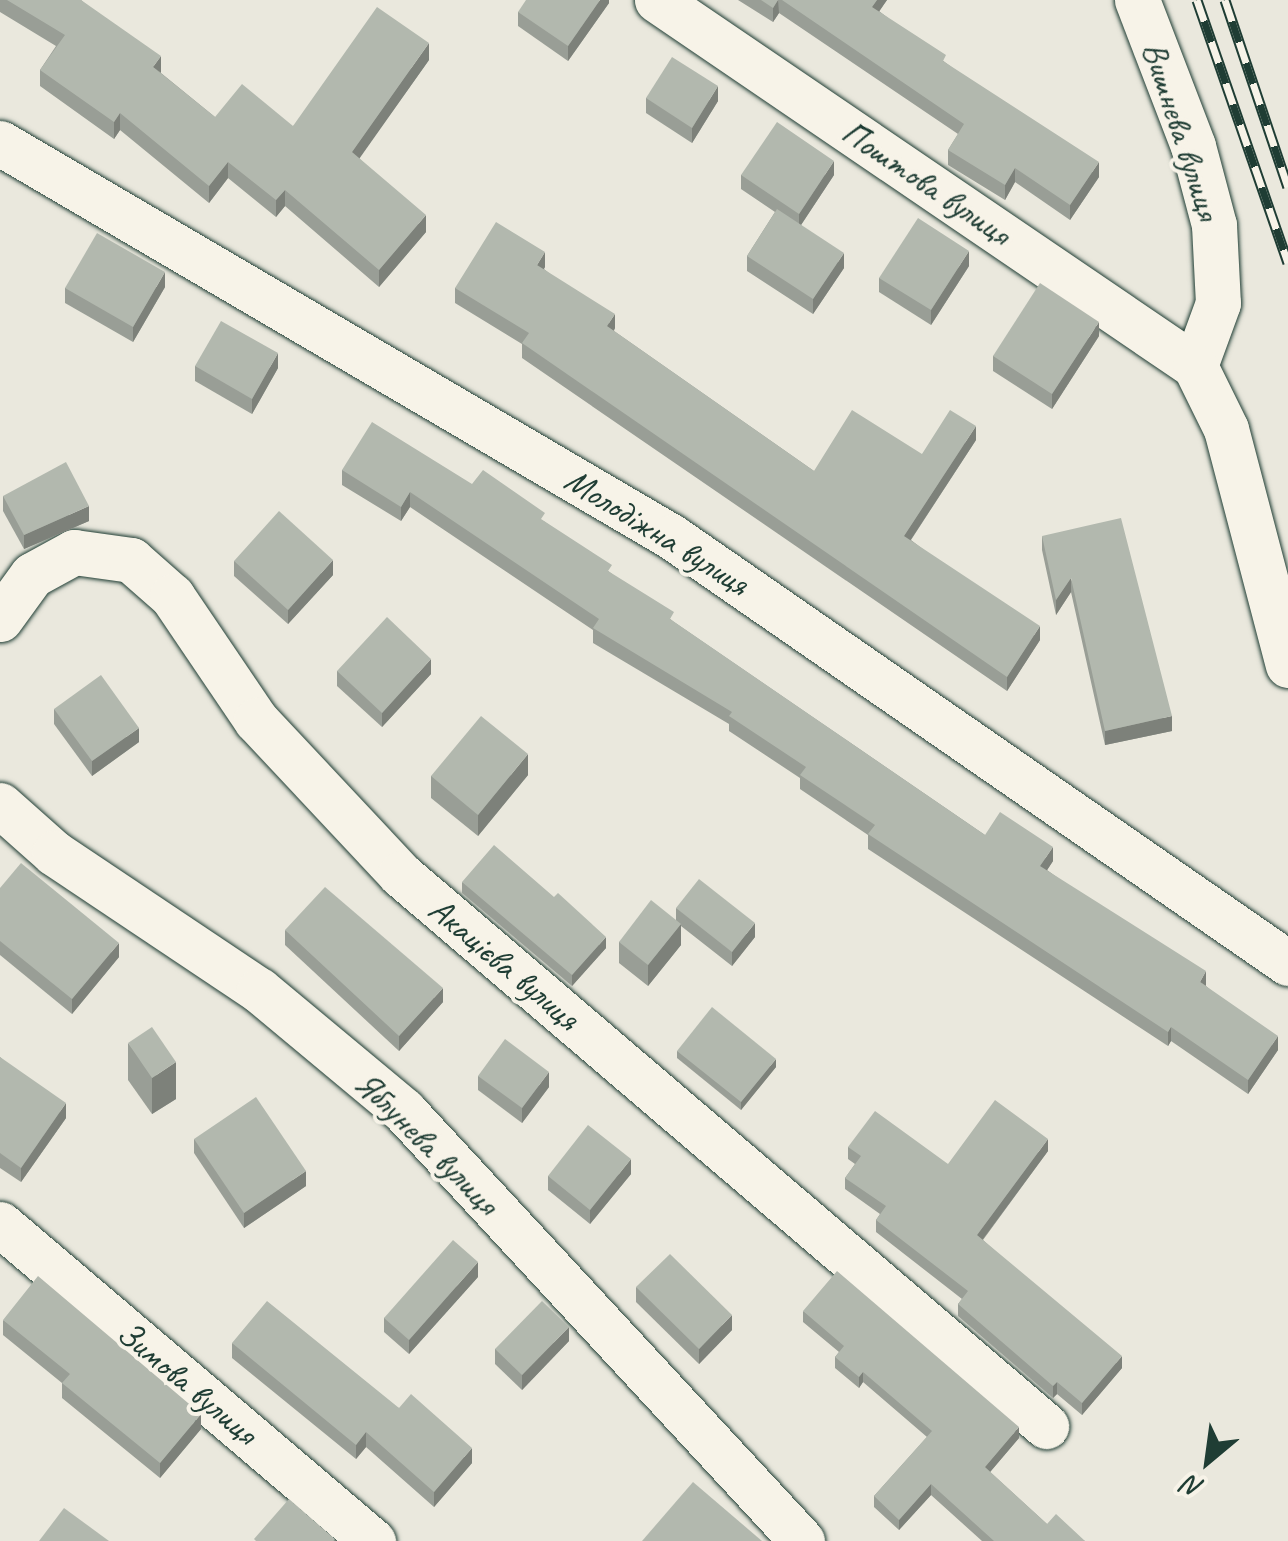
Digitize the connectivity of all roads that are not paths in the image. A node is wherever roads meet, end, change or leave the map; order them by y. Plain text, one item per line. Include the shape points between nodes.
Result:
1 (657, 0) edge
2 (1137, 0) edge
3 (0, 143) edge
4 (1195, 366) junction
5 (0, 618) edge
6 (1288, 665) edge
7 (0, 804) edge
8 (1288, 963) edge
9 (0, 1224) edge
10 (1046, 1426) dead end
11 (373, 1541) edge
12 (802, 1541) edge

1 - 4 street, Поштова вулиця
2 - 4 street, Вишнева вулиця via 1193,146 1214,225 1218,303
3 - 8 street, Молодіжна вулиця via 672,537
4 - 6 street via 1226,428
5 - 10 street, Акацієва вулиця via 32,575 74,552 131,560 172,596 256,720 400,874
7 - 12 street, Яблунева вулиця via 54,854 259,990 404,1111
9 - 11 street, Зимова вулиця

